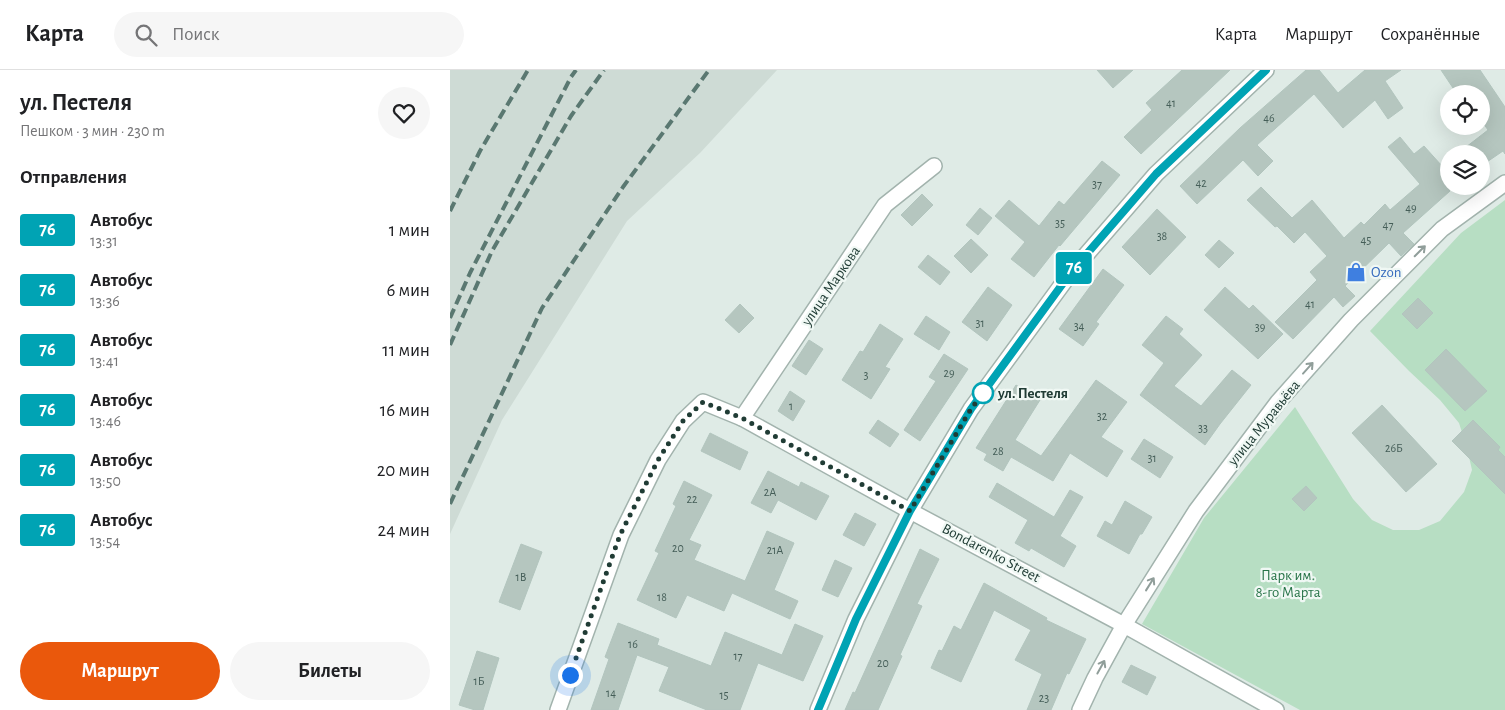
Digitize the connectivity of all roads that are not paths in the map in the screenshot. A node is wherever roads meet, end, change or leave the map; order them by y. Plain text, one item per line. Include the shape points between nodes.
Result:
1 (1266, 70) edge
2 (934, 166) dead end
3 (1505, 183) edge
4 (742, 418) junction
5 (910, 511) junction
6 (1124, 625) junction
7 (558, 710) edge
8 (818, 710) edge
9 (1080, 710) edge
10 (1276, 710) edge

1 - 5 street via 1156,174 1072,271 971,409
2 - 4 street, улица Маркова via 885,205
6 -> 3 street, улица Муравьёва via 1196,511 1278,402 1351,320 1442,228
4 - 5 street, Bondarenko Street
4 - 7 street, Bondarenko Street via 703,402 683,421 658,460 620,535
5 - 6 street, Bondarenko Street
5 - 8 street via 856,619
9 -> 6 street, улица Муравьёва
6 - 10 street, Bondarenko Street

